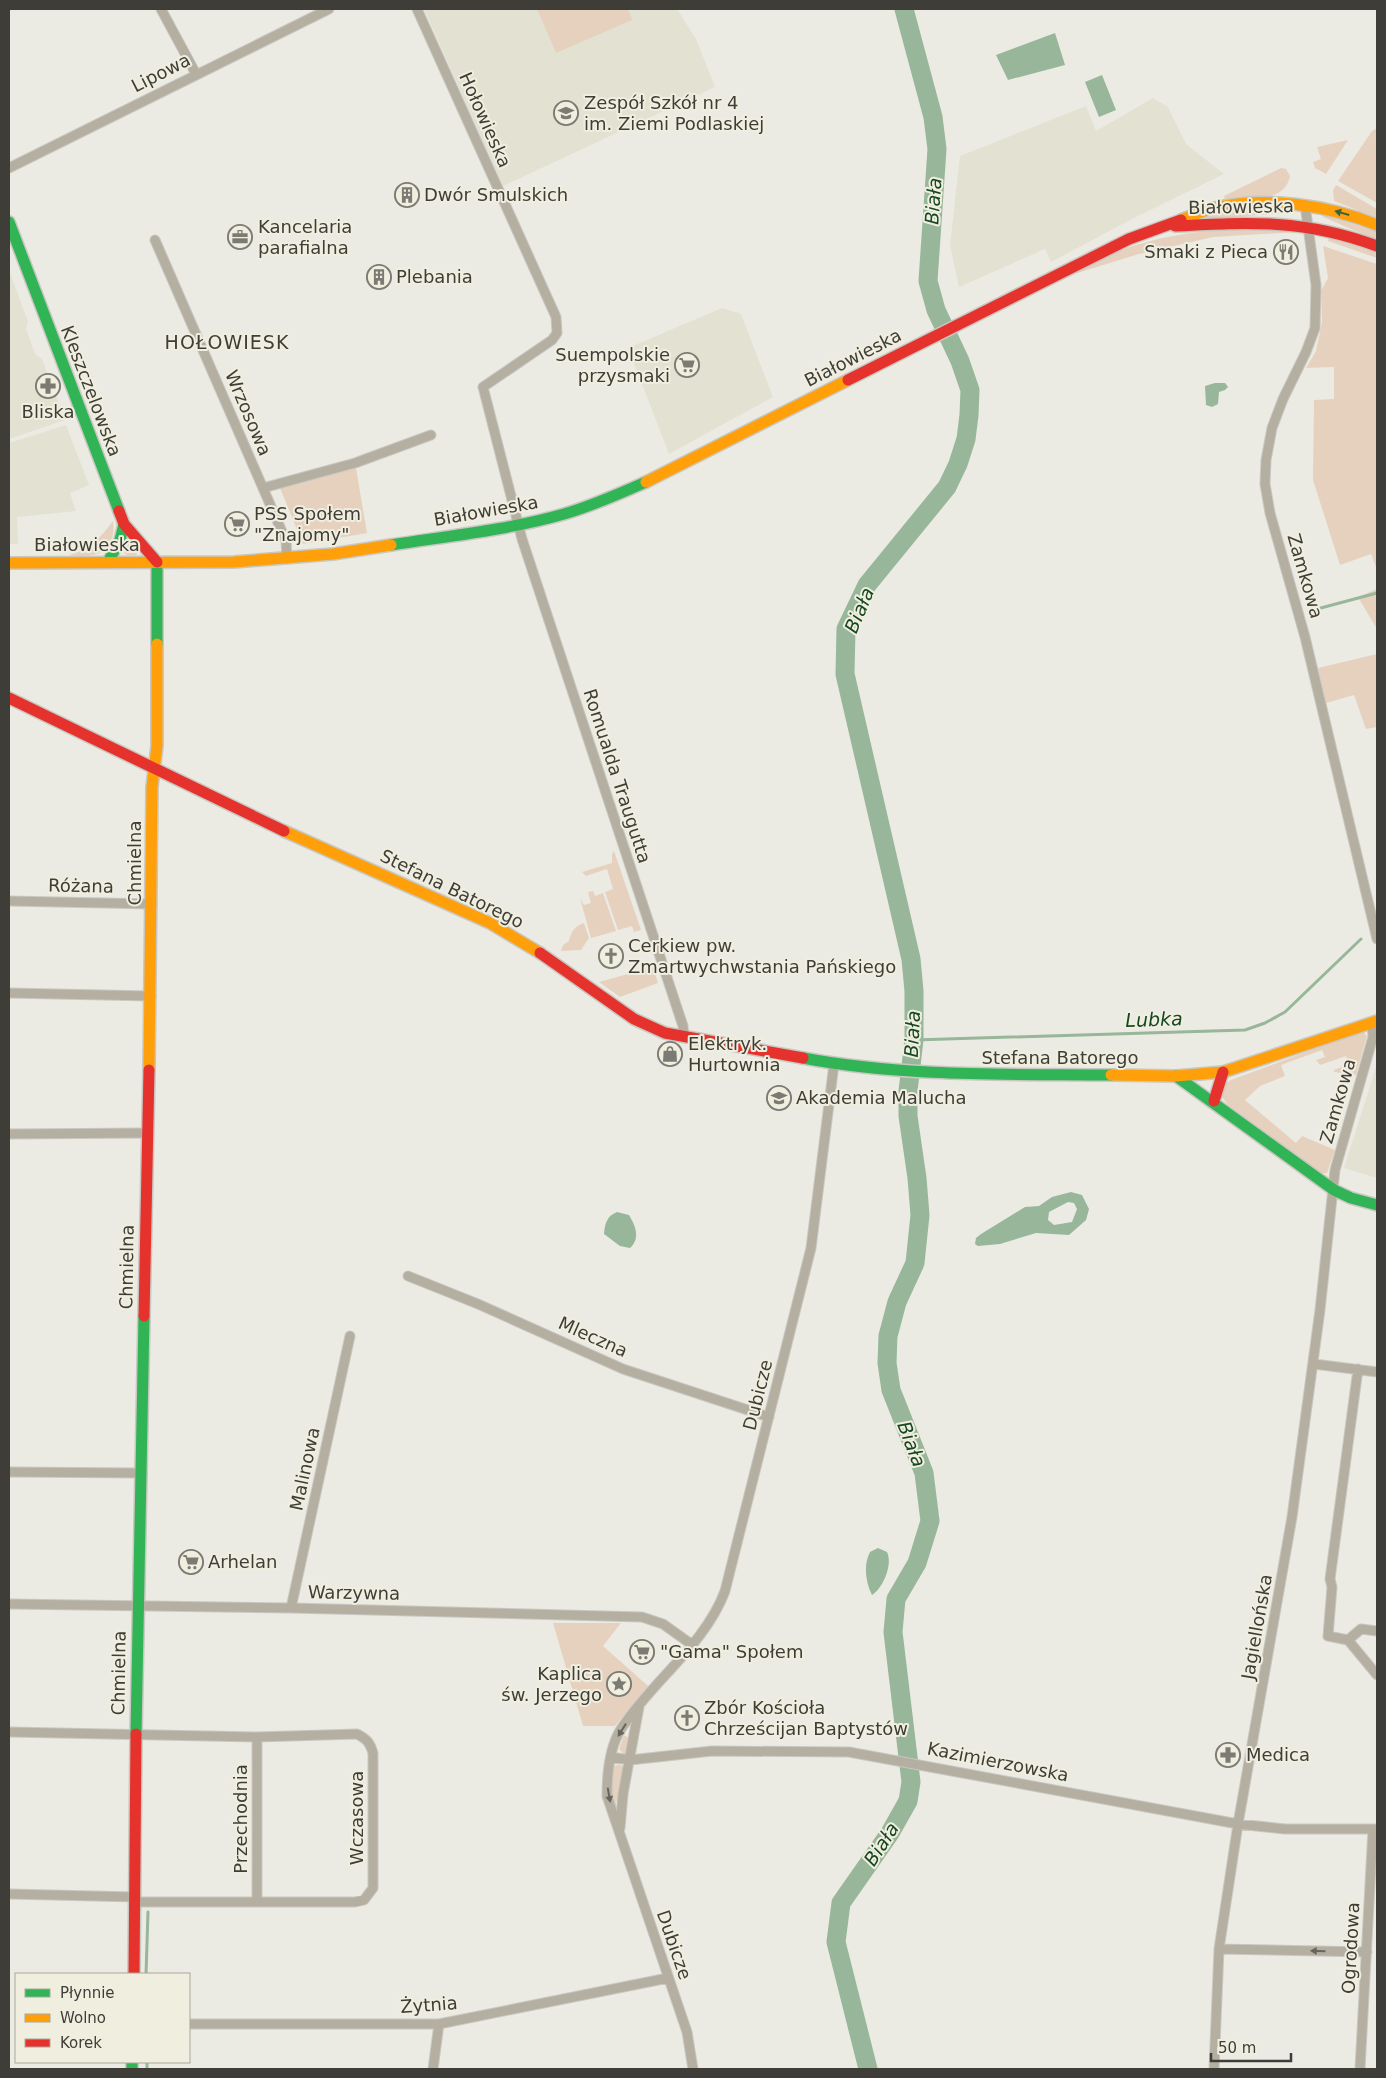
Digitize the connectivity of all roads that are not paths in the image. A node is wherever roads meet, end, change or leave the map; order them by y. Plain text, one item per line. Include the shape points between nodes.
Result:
1 (160, 9) edge
2 (329, 9) edge
3 (417, 9) edge
4 (196, 74) junction
5 (9, 168) edge
6 (1305, 204) junction
7 (9, 222) edge
8 (1307, 224) junction
9 (1377, 225) edge
10 (1162, 227) junction
11 (155, 240) dead end
12 (1377, 246) edge
13 (431, 435) dead end
14 (263, 488) junction
15 (124, 524) junction
16 (518, 525) junction
17 (287, 559) junction
18 (108, 562) junction
19 (157, 562) junction
20 (9, 563) edge
21 (9, 698) edge
22 (155, 769) junction
23 (9, 901) edge
24 (152, 904) junction
25 (1377, 940) edge
26 (9, 993) edge
27 (151, 996) junction
28 (1375, 1021) edge
29 (684, 1037) junction
30 (834, 1064) junction
31 (1223, 1072) junction
32 (1176, 1076) junction
33 (1214, 1101) junction
34 (148, 1133) junction
35 (9, 1134) edge
36 (1334, 1190) junction
37 (1377, 1204) edge
38 (408, 1276) dead end
39 (350, 1336) dead end
40 (1314, 1364) junction
41 (1358, 1369) junction
42 (1377, 1372) edge
43 (769, 1417) junction
44 (9, 1472) edge
45 (141, 1473) junction
46 (9, 1604) edge
47 (138, 1606) junction
48 (291, 1608) junction
49 (1377, 1631) edge
50 (1348, 1640) junction
51 (691, 1644) junction
52 (1377, 1675) edge
53 (640, 1706) junction
54 (9, 1732) edge
55 (136, 1735) junction
56 (257, 1737) junction
57 (611, 1757) junction
58 (630, 1760) junction
59 (1238, 1824) junction
60 (1375, 1829) edge
61 (620, 1833) junction
62 (9, 1894) edge
63 (136, 1900) junction
64 (257, 1901) junction
65 (1218, 1948) junction
66 (1367, 1952) junction
67 (134, 1973) edge
68 (668, 1978) junction
69 (190, 2024) edge
70 (439, 2024) junction
71 (434, 2069) edge
72 (693, 2069) edge
73 (1214, 2069) edge
74 (1360, 2069) edge

1 - 4 street
2 - 4 street, Lipowa
3 - 16 street, Hołowieska via 558,325 552,340 483,387
4 - 5 street, Lipowa
6 - 8 street, Zamkowa
9 -> 6 street, Białowieska via 1352,215
6 - 10 street, Białowieska via 1249,203 1213,208
7 - 15 street, Kleszczelowska
8 - 10 street, Białowieska via 1249,221
8 - 12 street, Białowieska via 1335,230
8 - 25 street, Zamkowa via 1316,285 1315,328 1272,428 1265,484
10 - 16 street, Białowieska via 1086,260 606,500
11 - 14 street, Wrzosowa
13 - 14 street via 355,463
14 - 17 street, Wrzosowa via 286,540
15 - 18 street via 120,540
15 - 19 street, Kleszczelowska
16 - 17 street, Białowieska
16 - 29 street, Romualda Traugutta via 682,1021
17 - 19 street, Białowieska
18 - 19 street, Białowieska
18 - 20 street, Białowieska
19 - 22 street, Chmielna
21 - 22 street, Stefana Batorego
22 - 24 street, Chmielna via 152,787
22 - 29 street, Stefana Batorego via 490,923 548,958 634,1019 657,1030
23 - 24 street, Różana
24 - 27 street, Chmielna
26 - 27 street
27 - 34 street, Chmielna
28 - 31 street, Stefana Batorego via 1265,1061
28 - 36 street, Zamkowa via 1335,1170
29 - 30 street, Stefana Batorego
30 - 32 street, Stefana Batorego via 942,1074
30 - 43 street, Dubicze via 811,1248
31 - 32 street, Stefana Batorego
31 - 33 street
32 - 33 street
33 - 36 street
34 - 35 street
34 - 45 street, Chmielna
36 - 37 street
36 - 40 street, Jagiellońska
38 - 43 street, Mleczna via 623,1369
39 - 48 street, Malinowa
40 - 41 street
40 - 59 street, Jagiellońska via 1283,1573
41 - 42 street
41 - 50 street via 1330,1579 1328,1636
43 - 51 street, Dubicze via 720,1606
44 - 45 street
45 - 47 street, Chmielna
46 - 47 street, Warzywna
47 - 48 street, Warzywna
47 - 55 street, Chmielna
48 - 51 street, Warzywna via 642,1618 663,1624
49 - 50 street via 1361,1629
50 - 52 street
51 - 53 street, Dubicze
53 -> 57 street, Dubicze via 621,1729
53 - 58 street, Dubicze
54 - 55 street, Wczasowa
55 - 56 street, Wczasowa
55 - 63 street, Chmielna
56 - 64 street, Przechodnia
56 - 64 street, Wczasowa via 357,1734 366,1738 371,1745 373,1762 373,1888 364,1900 355,1902
57 - 58 street, Kazimierzowska
57 -> 61 street, Dubicze via 607,1796
58 - 59 street, Kazimierzowska via 730,1751 849,1752
58 - 61 street, Dubicze
59 - 60 street, Kazimierzowska via 1285,1829
59 - 65 street, Jagiellońska
60 - 66 street, Ogrodowa
61 - 68 street, Dubicze
62 - 63 street, Wczasowa
63 - 64 street, Wczasowa
63 - 67 street, Chmielna
66 -> 65 street
65 - 73 street, Jagiellońska
66 - 74 street, Ogrodowa
68 - 70 street, Żytnia
68 - 72 street, Dubicze via 687,2032
69 - 70 street, Żytnia
70 - 71 street

